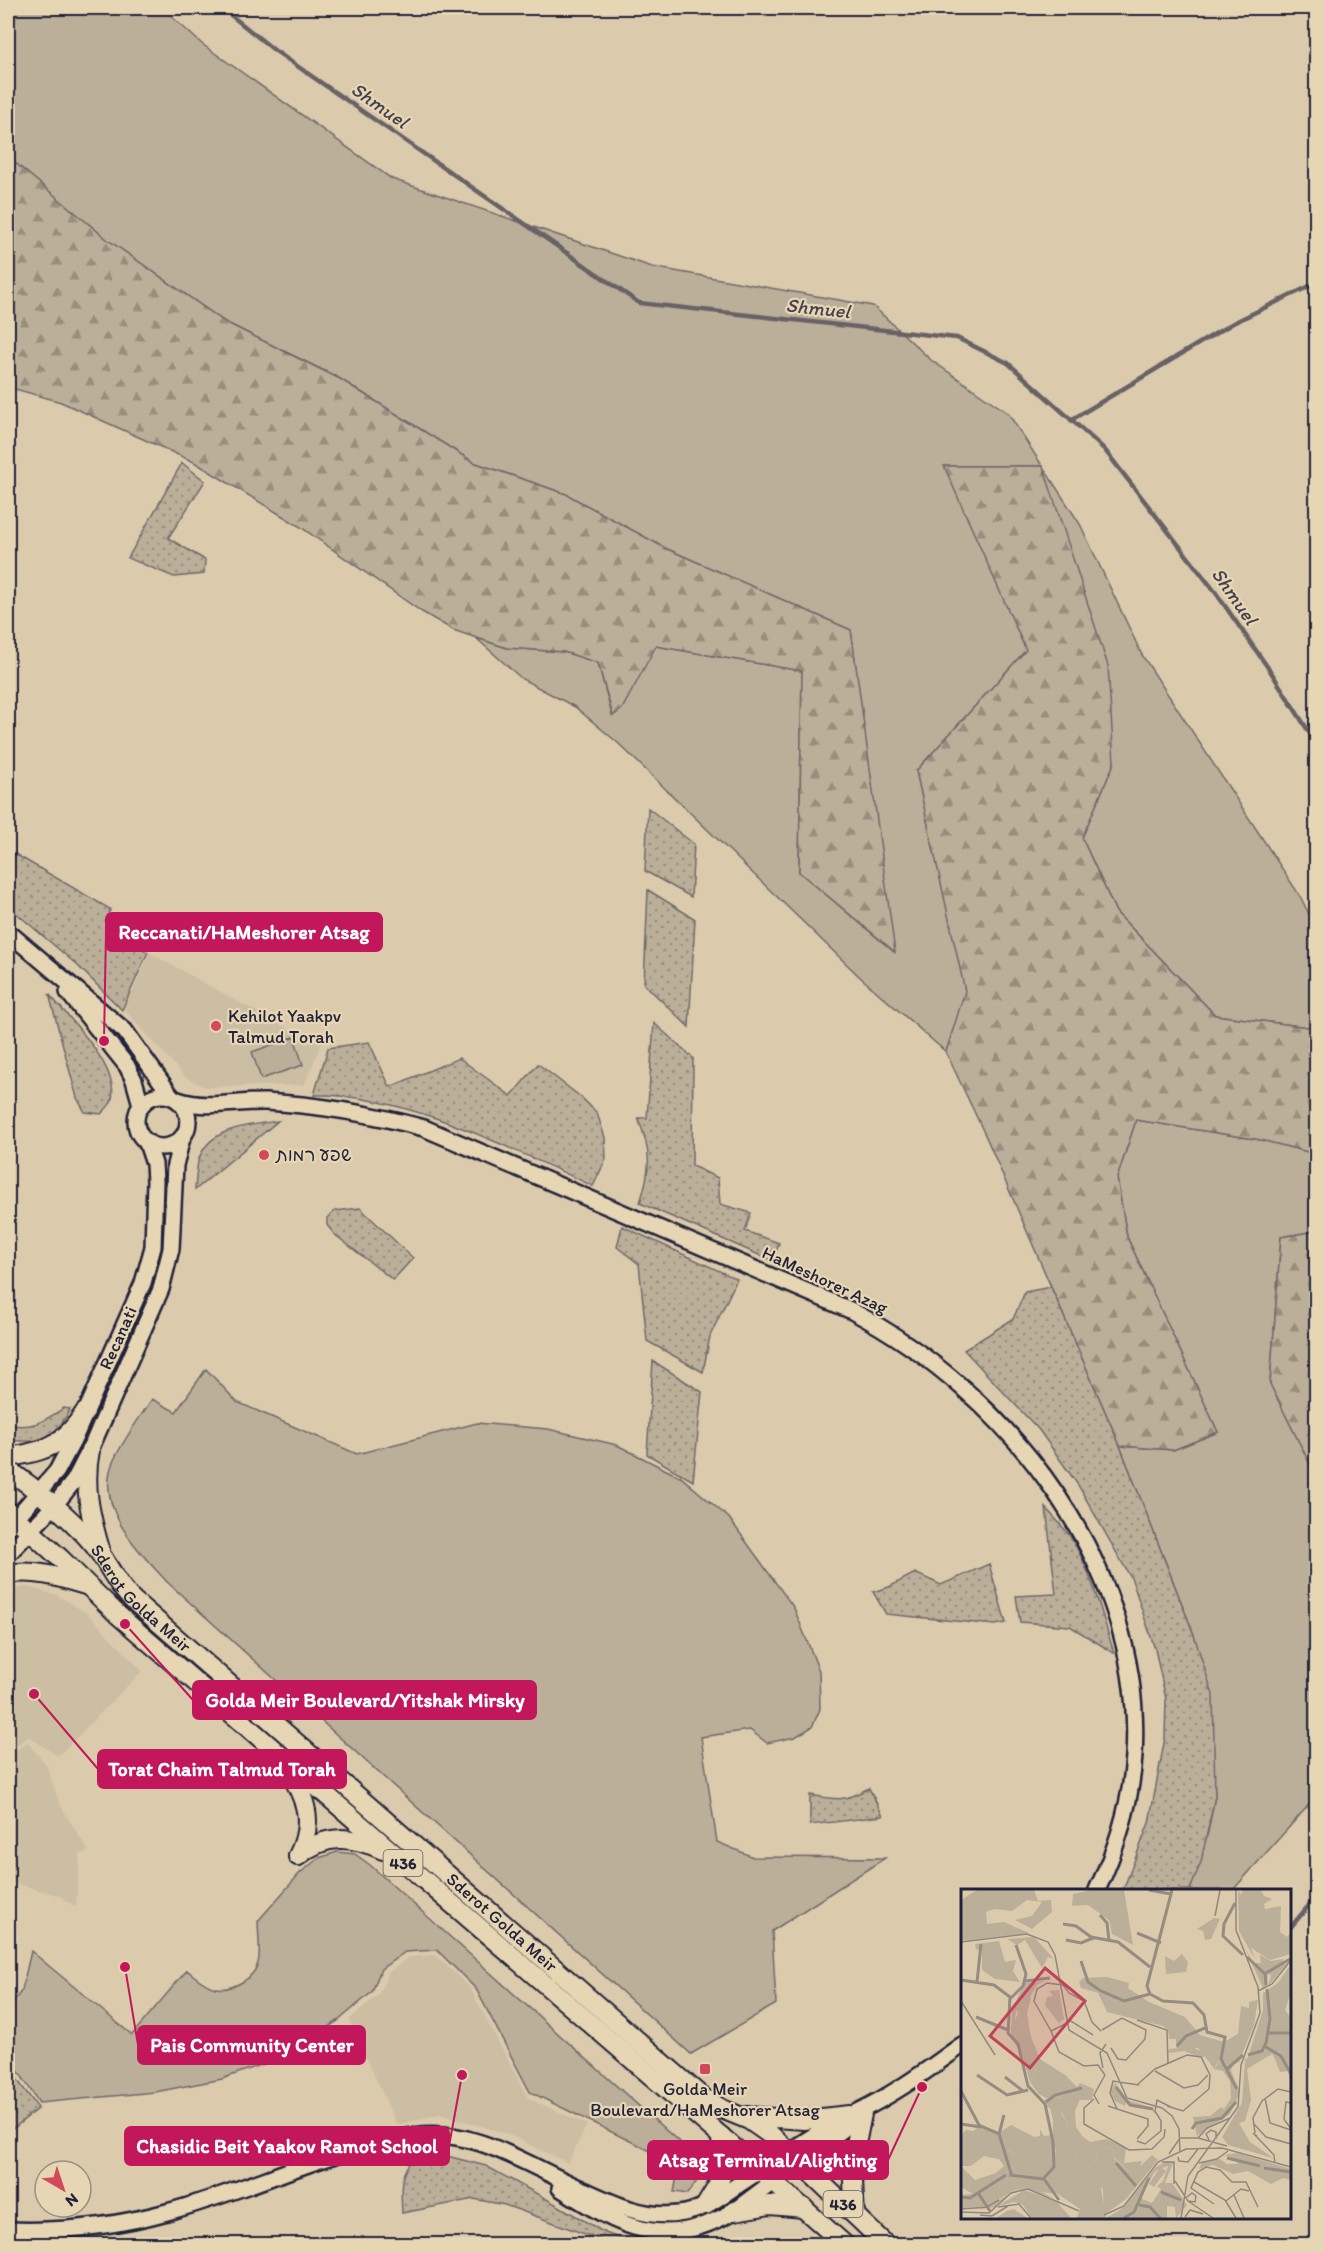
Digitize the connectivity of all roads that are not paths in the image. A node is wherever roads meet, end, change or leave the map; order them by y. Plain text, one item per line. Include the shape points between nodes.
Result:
1 (8, 932) edge
2 (38, 958) junction
3 (175, 1099) junction
4 (229, 1104) junction
5 (141, 1105) junction
6 (184, 1134) junction
7 (147, 1143) junction
8 (86, 1412) junction
9 (90, 1450) junction
10 (8, 1457) edge
11 (8, 1470) edge
12 (38, 1494) junction
13 (53, 1507) junction
14 (10, 1519) edge
15 (30, 1531) junction
16 (8, 1554) edge
17 (103, 1556) junction
18 (8, 1574) edge
19 (88, 1586) junction
20 (281, 1756) junction
21 (397, 1857) junction
22 (1097, 1889) edge
23 (961, 2046) edge
24 (861, 2111) junction
25 (740, 2116) junction
26 (721, 2136) junction
27 (507, 2154) junction
28 (794, 2157) junction
29 (767, 2176) junction
30 (706, 2205) junction
31 (804, 2208) junction
32 (734, 2211) junction
33 (855, 2215) junction
34 (8, 2230) edge
35 (844, 2244) edge
36 (885, 2244) edge

1 - 2 street
2 - 3 street via 125,1031
2 - 5 street via 127,1066
3 - 4 street, HaMeshorer Azag via 193,1105
3 - 5 street via 165,1095 152,1097
3 - 6 street via 187,1114
4 - 6 street, HaMeshorer Azag via 216,1109
4 - 22 street, HaMeshorer Azag via 263,1102 344,1110 433,1131 850,1310 893,1334 955,1382 1002,1427 1053,1489 1100,1575 1121,1636 1132,1689 1134,1757 1122,1824
5 - 7 street via 136,1124
6 - 7 street via 176,1143 161,1147
6 - 9 street, Recanati via 175,1165 171,1249 161,1289
7 - 8 street, Recanati via 155,1181 153,1247 142,1283
8 - 10 main road via 75,1429 54,1446
8 - 12 street, Recanati via 57,1470
9 - 13 street, Recanati via 74,1481
9 - 17 main road via 86,1490
11 - 12 main road, Sderot Golda Meir / 436
12 - 13 main road, Sderot Golda Meir / 436
12 - 14 street, Recanati
13 - 15 street, Recanati
13 - 17 main road, Sderot Golda Meir / 436
14 - 15 main road, Sderot Golda Meir / 436
15 - 16 street, Recanati
15 - 19 main road, Sderot Golda Meir / 436
17 - 25 main road, Sderot Golda Meir / 436 via 119,1586 134,1601 702,2097
18 - 19 main road via 31,1572
19 - 20 main road, Sderot Golda Meir / 436
20 - 21 main road, Sderot Golda Meir / 436
20 - 21 main road via 300,1790 308,1816 298,1856 310,1846 344,1839
21 - 26 main road, Sderot Golda Meir / 436
23 - 24 street
24 - 25 main road via 804,2120
24 - 28 street
24 - 33 main road via 852,2164
25 - 28 main road, Sderot Golda Meir / 436 via 761,2127
26 - 29 main road, Sderot Golda Meir / 436
26 - 30 main road via 723,2170
27 - 30 street via 638,2212 665,2216
27 - 32 street via 606,2217 637,2229 679,2233 715,2222
27 - 34 street via 459,2137 416,2135 328,2157 166,2212 84,2227
28 - 29 street
28 - 33 main road, 436
29 - 30 street
29 - 31 main road, 436
29 - 32 street
31 - 32 main road via 770,2205
31 - 35 main road, 436
33 - 36 main road, 436

